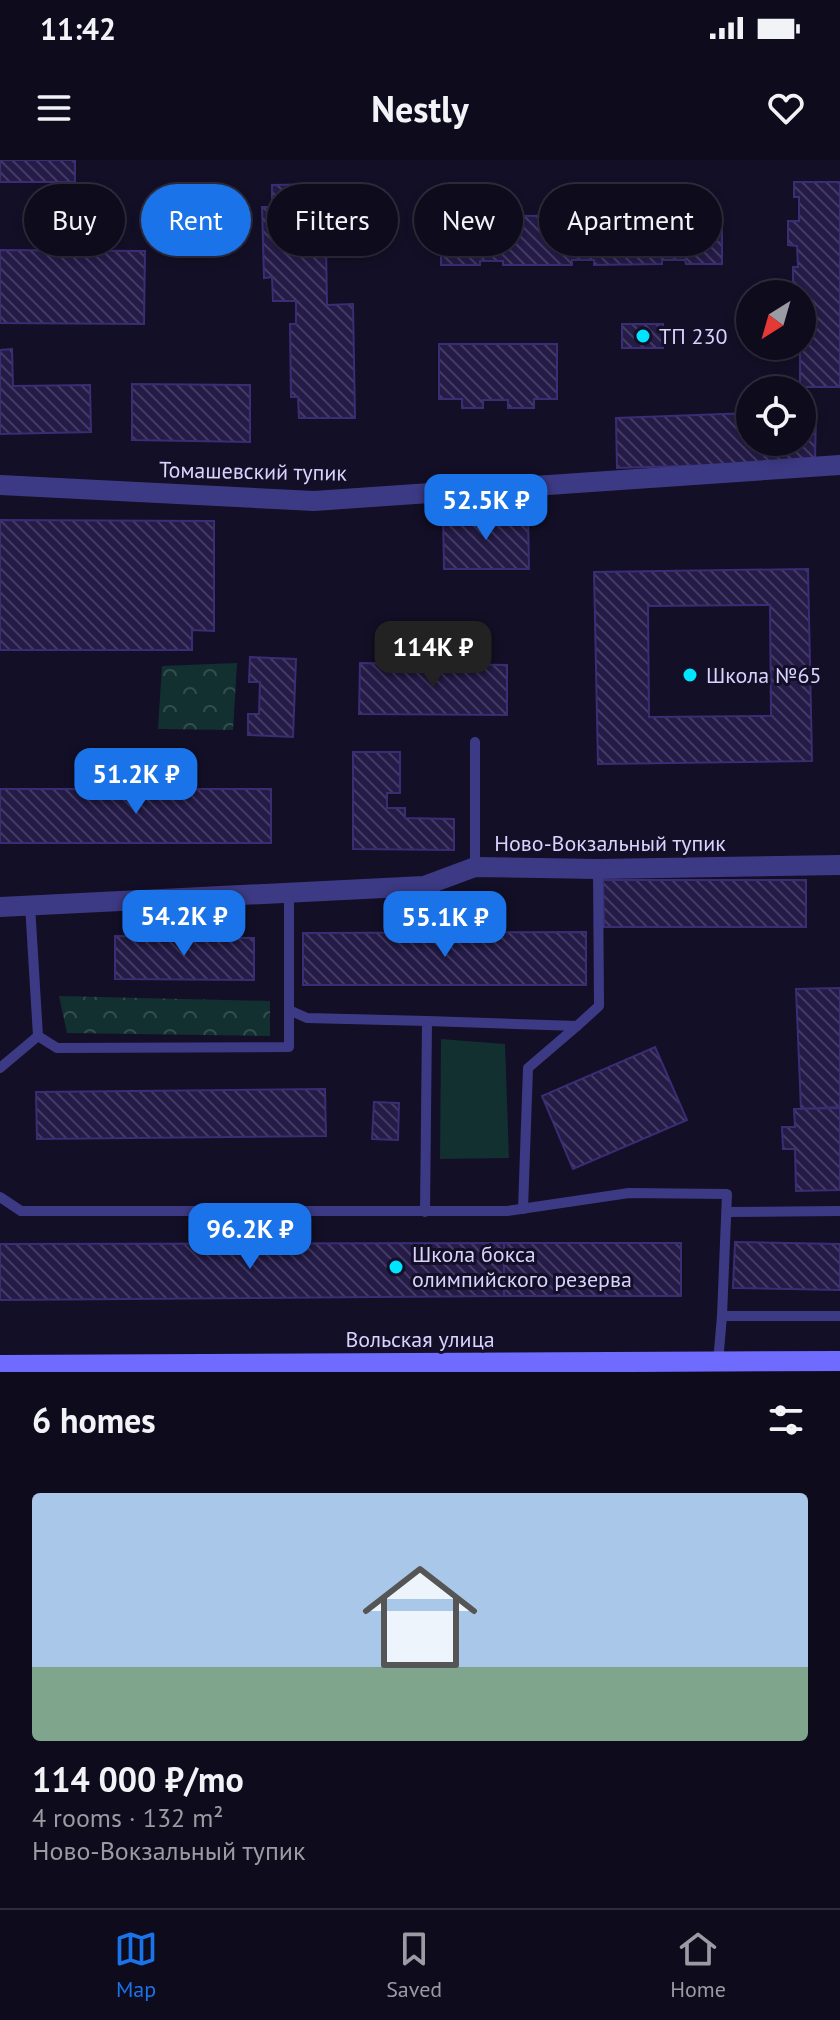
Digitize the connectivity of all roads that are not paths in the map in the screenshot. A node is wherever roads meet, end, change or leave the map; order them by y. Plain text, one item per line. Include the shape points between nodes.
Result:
1 (840, 465) edge
2 (0, 485) edge
3 (475, 742) dead end
4 (840, 865) edge
5 (475, 867) junction
6 (598, 869) junction
7 (289, 892) junction
8 (30, 905) junction
9 (0, 907) edge
10 (289, 1010) junction
11 (427, 1021) junction
12 (577, 1026) junction
13 (38, 1036) junction
14 (0, 1068) edge
15 (0, 1197) edge
16 (523, 1209) junction
17 (840, 1211) edge
18 (425, 1212) junction
19 (727, 1212) junction
20 (722, 1316) junction
21 (840, 1316) edge
22 (840, 1361) edge
23 (718, 1362) junction
24 (0, 1365) edge

1 - 2 street, Томашевский тупик via 314,501
3 - 5 lane
4 - 6 street, Ново-Вокзальный тупик
5 - 6 street, Ново-Вокзальный тупик
5 - 7 street, Ново-Вокзальный тупик via 424,886
6 - 12 lane via 599,1006
7 - 8 street, Ново-Вокзальный тупик
7 - 10 lane
8 - 9 street, Ново-Вокзальный тупик
8 - 13 lane
10 - 11 lane via 307,1018
10 - 13 lane via 289,1047 57,1048
11 - 12 lane
11 - 18 lane
12 - 16 lane via 528,1068
13 - 14 lane
15 - 18 lane via 21,1211
16 - 18 lane
16 - 19 lane via 629,1193 727,1194
17 - 19 lane
19 - 20 lane
20 - 21 lane
20 - 23 lane
22 - 23 main road, Вольская улица
23 - 24 main road, Вольская улица

